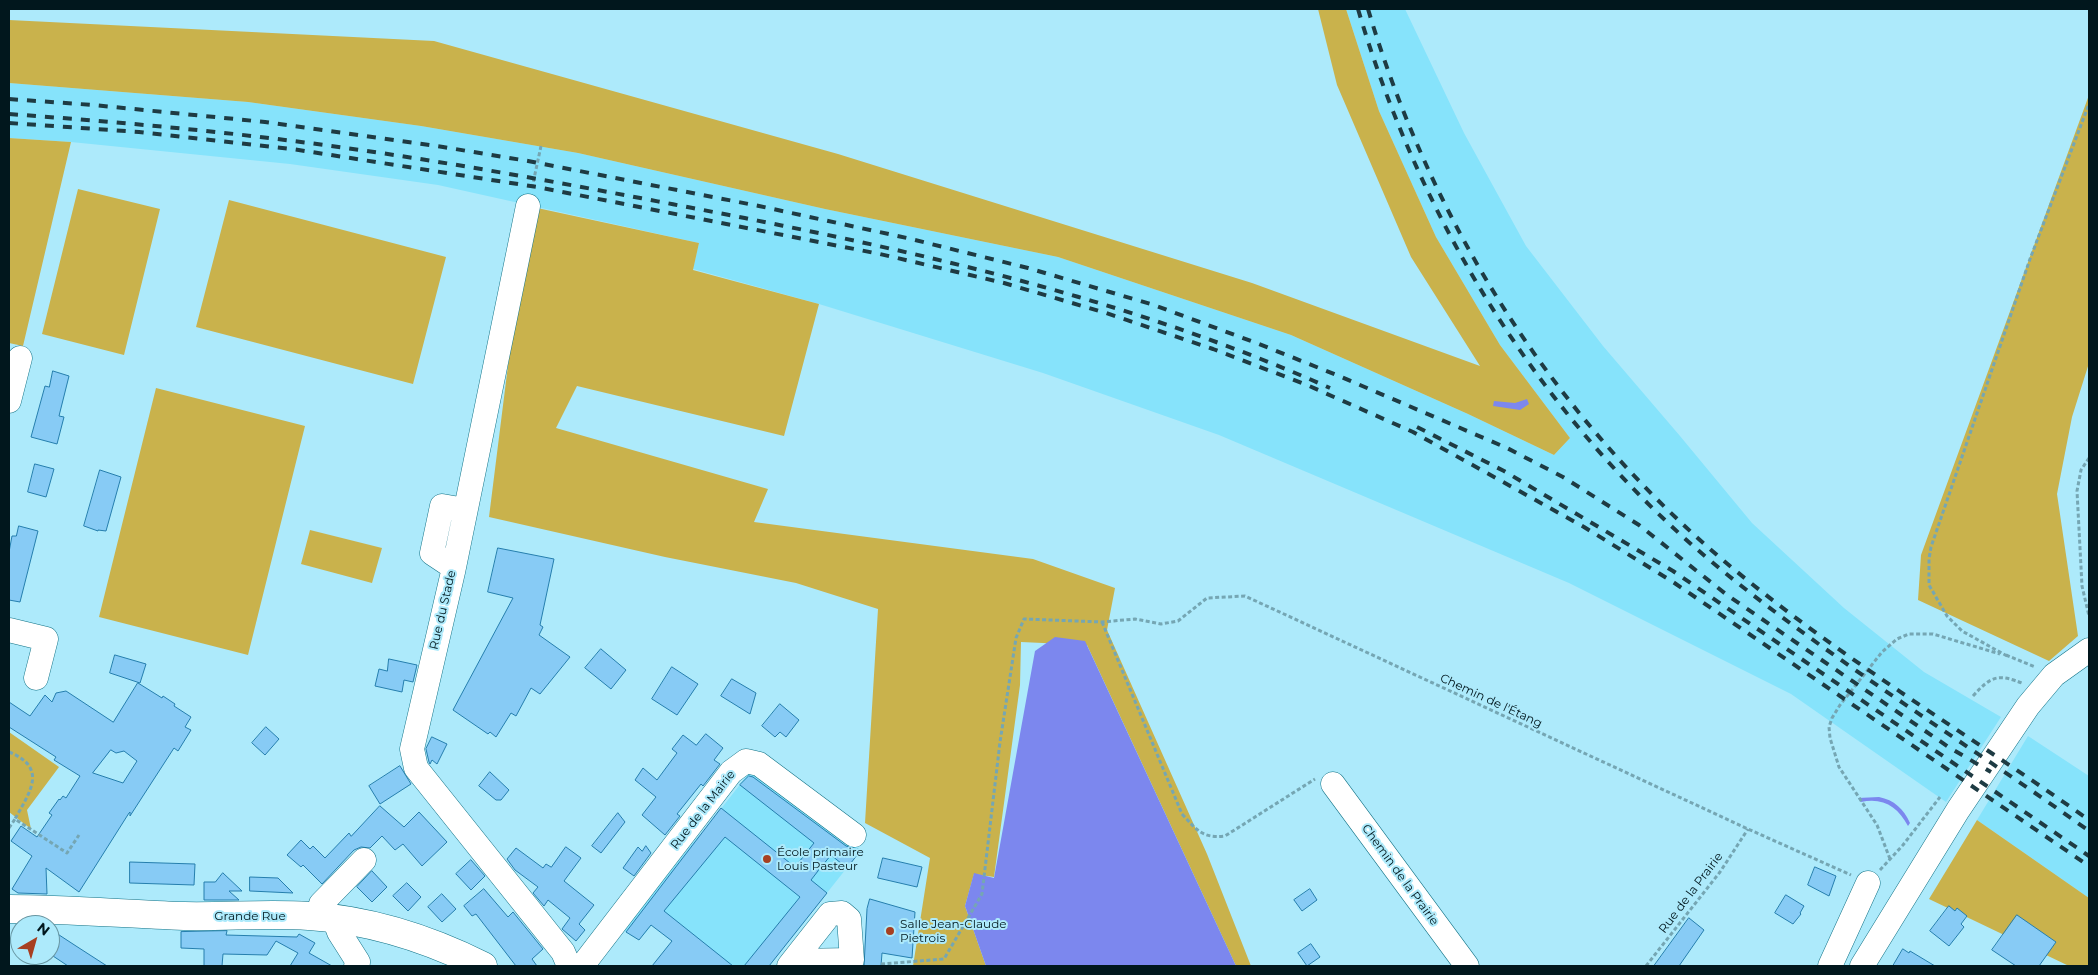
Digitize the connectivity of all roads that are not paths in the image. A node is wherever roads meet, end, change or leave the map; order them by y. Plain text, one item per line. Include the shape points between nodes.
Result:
1 (528, 206) road end
2 (20, 358) dead end
3 (9, 401) edge
4 (9, 630) edge
5 (2089, 650) edge
6 (36, 678) dead end
7 (1333, 784) road end
8 (854, 835) dead end
9 (364, 860) dead end
10 (1868, 883) road end
11 (9, 909) edge
12 (325, 918) junction
13 (356, 966) edge
14 (484, 966) edge
15 (569, 966) edge
16 (582, 966) edge
17 (1467, 966) edge
18 (1830, 966) edge
19 (1862, 966) edge

1 - 15 street, Rue du Stade via 454,567 412,749 416,768 563,952
2 - 3 street
4 - 6 street via 46,639
5 - 19 street via 2047,683 1958,810
7 - 17 street, Chemin de la Prairie
8 - 16 street, Rue de la Mairie via 759,764 746,761 731,772
9 - 12 street via 321,904
10 - 18 street
11 - 12 main road, Grande Rue
12 - 13 street via 339,932 358,962
12 - 14 main road, Grande Rue via 392,930

